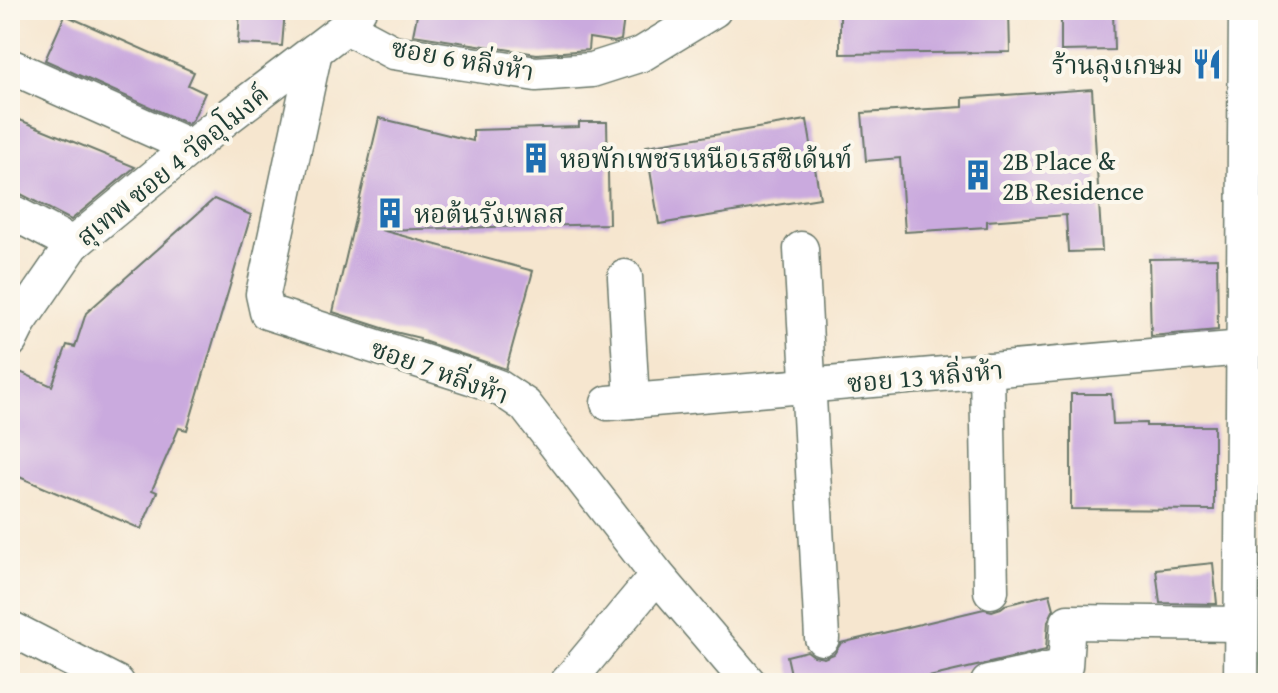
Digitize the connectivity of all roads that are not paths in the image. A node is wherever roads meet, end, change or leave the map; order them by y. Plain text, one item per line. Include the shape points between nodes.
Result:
1 (714, 10) edge
2 (1246, 10) edge
3 (352, 18) edge
4 (315, 51) junction
5 (10, 66) edge
6 (191, 147) junction
7 (10, 211) edge
8 (73, 244) junction
9 (801, 249) dead end
10 (625, 277) dead end
11 (1256, 289) edge
12 (10, 341) edge
13 (1243, 348) junction
14 (987, 370) junction
15 (808, 386) junction
16 (657, 575) junction
17 (991, 591) dead end
18 (1241, 624) junction
19 (10, 628) edge
20 (822, 638) dead end
21 (117, 683) edge
22 (567, 683) edge
23 (749, 683) edge
24 (988, 683) edge
25 (1241, 683) edge

1 - 3 street, ซอย 6 หลิ่งห้า via 642,54 592,70 536,74 393,52
2 - 11 street
3 - 4 street, สุเทพ ซอย 4 วัดอุโมงค์
4 - 6 street, สุเทพ ซอย 4 วัดอุโมงค์
4 - 16 street, ซอย 7 หลิ่งห้า via 263,294 267,312 471,377 525,405
5 - 6 street
6 - 8 street, สุเทพ ซอย 4 วัดอุโมงค์
7 - 8 street
8 - 12 street, สุเทพ ซอย 4 วัดอุโมงค์
9 - 15 street
10 - 15 street, ซอย 13 หลิ่งห้า via 620,402
11 - 13 street
13 - 14 street, ซอย 13 หลิ่งห้า
13 - 18 street
14 - 15 street, ซอย 13 หลิ่งห้า
14 - 17 street
15 - 20 street
16 - 22 street
16 - 23 street, ซอย 7 หลิ่งห้า
18 - 24 street via 1068,622 1065,666
18 - 25 street
19 - 21 street

